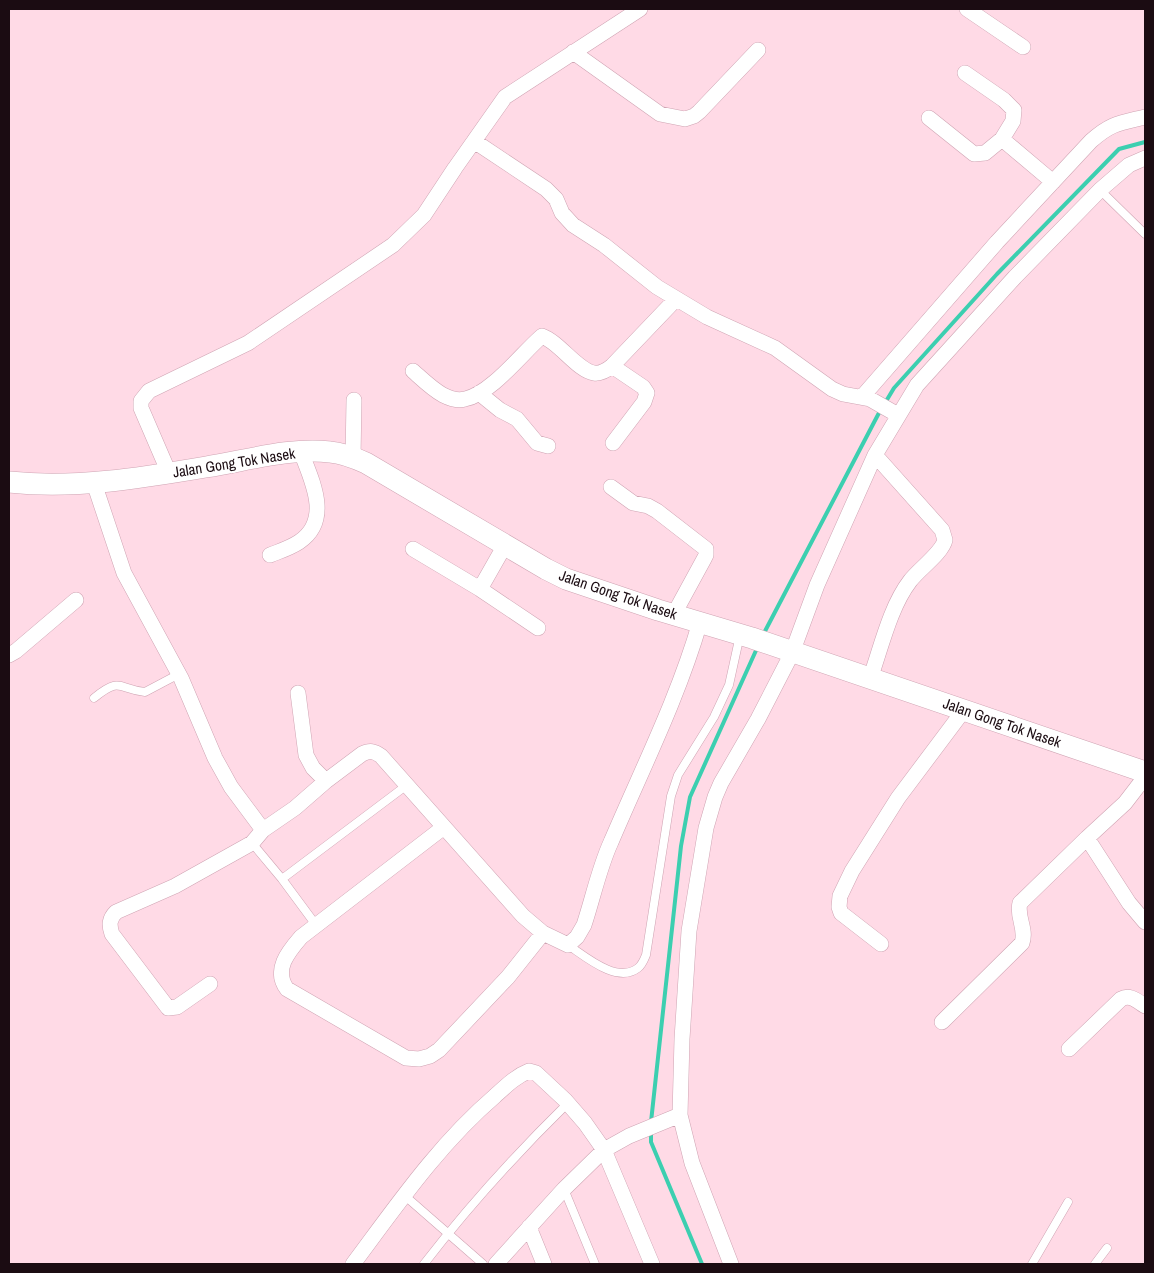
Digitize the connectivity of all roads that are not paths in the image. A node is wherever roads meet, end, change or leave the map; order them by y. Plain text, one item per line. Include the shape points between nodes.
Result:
1 (640, 9) edge
2 (967, 9) edge
3 (1023, 47) dead end
4 (758, 50) dead end
5 (573, 52) junction
6 (965, 73) dead end
7 (1145, 117) edge
8 (929, 118) dead end
9 (1002, 139) junction
10 (474, 141) junction
11 (1145, 158) edge
12 (1053, 182) junction
13 (1100, 190) junction
14 (1145, 234) edge
15 (676, 299) junction
16 (612, 366) junction
17 (413, 371) dead end
18 (479, 393) junction
19 (866, 398) junction
20 (354, 400) dead end
21 (896, 414) junction
22 (613, 444) dead end
23 (548, 446) dead end
24 (301, 452) junction
25 (875, 455) junction
26 (354, 458) junction
27 (169, 473) junction
28 (9, 482) edge
29 (94, 483) junction
30 (611, 487) dead end
31 (505, 545) junction
32 (413, 549) dead end
33 (270, 555) dead end
34 (480, 589) junction
35 (76, 600) dead end
36 (674, 614) junction
37 (700, 622) junction
38 (538, 628) dead end
39 (746, 636) junction
40 (789, 652) junction
41 (9, 655) edge
42 (179, 674) junction
43 (870, 679) junction
44 (298, 693) dead end
45 (94, 698) dead end
46 (964, 710) junction
47 (1145, 772) edge
48 (1145, 777) edge
49 (326, 781) junction
50 (407, 785) junction
51 (444, 827) junction
52 (263, 830) junction
53 (1087, 838) junction
54 (252, 843) junction
55 (282, 879) junction
56 (1145, 922) edge
57 (316, 925) junction
58 (544, 933) junction
59 (881, 944) dead end
60 (568, 945) junction
61 (210, 984) dead end
62 (1145, 1006) edge
63 (942, 1022) dead end
64 (1069, 1048) dead end
65 (568, 1103) junction
66 (675, 1118) junction
67 (604, 1150) junction
68 (564, 1188) junction
69 (404, 1195) junction
70 (1068, 1202) dead end
71 (529, 1227) junction
72 (448, 1233) junction
73 (1107, 1248) dead end
74 (353, 1264) edge
75 (424, 1264) edge
76 (483, 1264) edge
77 (496, 1264) edge
78 (544, 1264) edge
79 (596, 1264) edge
80 (652, 1264) edge
81 (731, 1264) edge
82 (1032, 1264) edge
83 (1095, 1264) edge

1 - 5 street
2 - 3 street
4 - 5 street via 699,112 685,119 652,110
5 - 10 street via 505,97
6 - 9 street via 1014,110 1013,121
7 - 12 street via 1122,122 1101,132
8 - 9 street via 974,154 985,153
9 - 12 street
10 - 15 street via 546,189 572,225
10 - 27 street via 424,216 393,245 248,343 145,395 141,408
11 - 13 street via 1129,166
12 - 19 street via 997,242
13 - 14 lane
13 - 21 street via 1015,277
15 - 16 street
15 - 19 street via 720,324 775,348 832,389
16 - 18 street via 600,373 592,373 542,336 515,364
16 - 22 street via 647,393
17 - 18 street via 444,396 461,400
18 - 23 street via 518,419 537,443
19 - 21 street
20 - 26 street
21 - 25 street
24 - 26 main road, Jalan Gong Tok Nasek via 330,452
24 - 27 main road, Jalan Gong Tok Nasek
24 - 33 street via 316,495 315,522 300,541
25 - 40 street
25 - 43 street via 942,530 945,540 898,599
26 - 31 main road, Jalan Gong Tok Nasek
27 - 29 main road, Jalan Gong Tok Nasek
28 - 29 main road, Jalan Gong Tok Nasek
29 - 42 street via 124,573
30 - 36 street via 633,503 657,511 706,549 706,555
31 - 34 street
31 - 36 main road, Jalan Gong Tok Nasek via 566,579
32 - 34 street
34 - 38 street
35 - 41 street
36 - 37 main road, Jalan Gong Tok Nasek
37 - 39 main road, Jalan Gong Tok Nasek
37 - 60 street via 690,657 610,844 584,925
39 - 40 main road, Jalan Gong Tok Nasek
39 - 60 lane via 730,685 678,775 671,796 646,955 640,967 629,973 615,973
40 - 43 main road, Jalan Gong Tok Nasek
40 - 66 street via 758,719 720,783 709,815 689,932
42 - 45 lane via 145,692 116,684
42 - 52 street via 215,758
43 - 46 main road, Jalan Gong Tok Nasek
44 - 49 street via 306,755
46 - 47 main road, Jalan Gong Tok Nasek
46 - 59 street via 898,798 840,896 841,913
48 - 53 street via 1124,804
49 - 50 street via 369,750 381,756
49 - 52 street
50 - 51 street
50 - 55 lane
51 - 57 street
51 - 58 street via 523,916
52 - 54 street
53 - 56 street via 1129,904
53 - 63 street via 1020,903 1022,943
54 - 55 lane
54 - 61 street via 175,886 116,912 110,922 112,934 168,1008 177,1007
55 - 57 lane
57 - 58 street via 286,956 281,974 283,983 288,989 406,1058 419,1059 430,1056 448,1041
58 - 60 street
62 - 64 street via 1131,997 1121,999
65 - 67 street
65 - 69 street via 536,1073 524,1073 452,1136
65 - 72 lane via 514,1156
66 - 67 street
66 - 81 street
67 - 68 street
67 - 80 street
68 - 71 street
68 - 79 lane
69 - 72 lane
69 - 74 street
70 - 82 lane
71 - 77 street
71 - 78 street
72 - 75 lane
72 - 76 lane
73 - 83 lane

